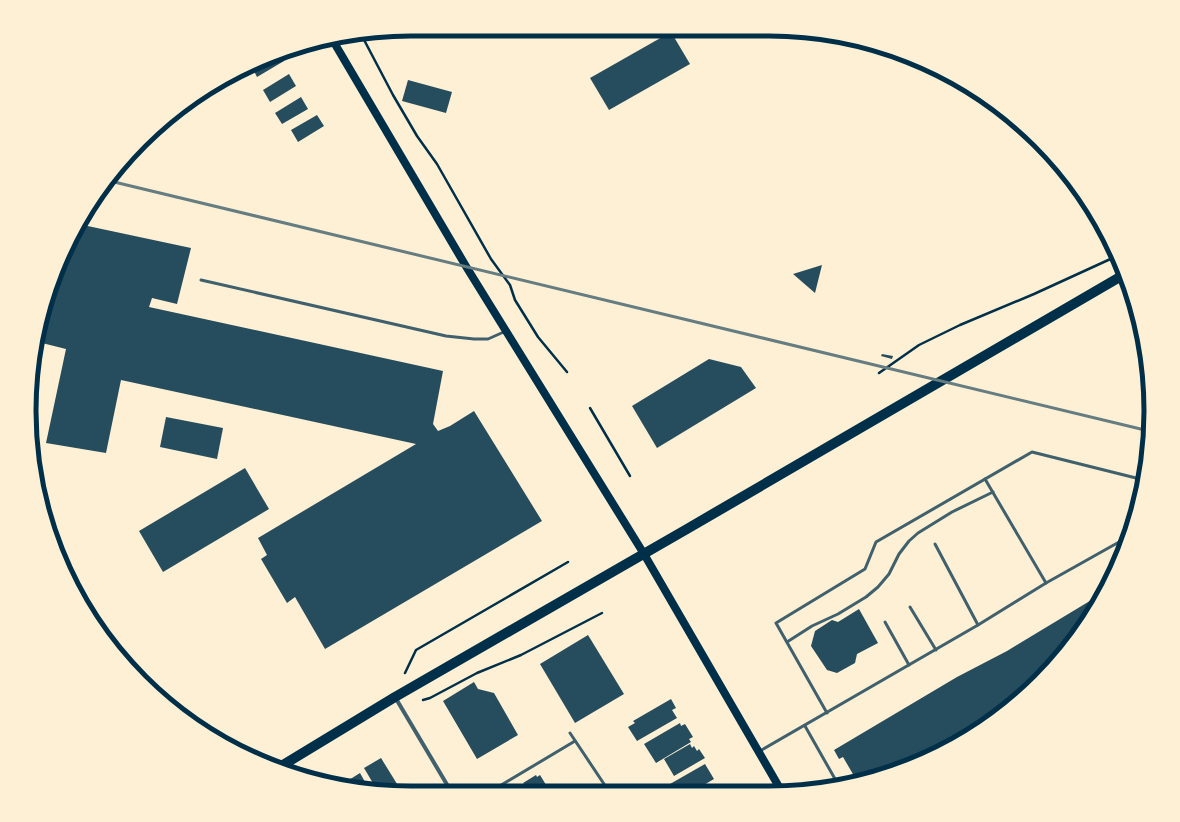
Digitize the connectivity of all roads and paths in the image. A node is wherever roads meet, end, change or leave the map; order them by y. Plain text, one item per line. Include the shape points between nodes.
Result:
1 (364, 39) edge
2 (334, 44) edge
3 (1111, 259) edge
4 (1119, 277) edge
5 (201, 280) dead end
6 (507, 330) junction
7 (567, 372) dead end
8 (879, 373) dead end
9 (590, 408) dead end
10 (630, 476) dead end
11 (1138, 478) edge
12 (985, 479) junction
13 (993, 492) junction
14 (1120, 541) edge
15 (935, 544) dead end
16 (644, 554) junction
17 (568, 562) dead end
18 (1046, 583) junction
19 (910, 607) dead end
20 (602, 613) dead end
21 (885, 622) dead end
22 (978, 625) junction
23 (787, 642) junction
24 (416, 650) dead end
25 (936, 650) junction
26 (909, 665) junction
27 (394, 697) junction
28 (430, 698) dead end
29 (827, 713) junction
30 (805, 726) junction
31 (570, 733) dead end
32 (575, 741) junction
33 (758, 752) junction
34 (285, 764) edge
35 (836, 780) edge
36 (448, 786) edge
37 (500, 786) edge
38 (605, 786) edge
39 (778, 786) edge

1 - 7 path via 417,136 437,164 491,259 510,284 515,300 538,337
2 - 6 main road
3 - 8 path via 960,325 919,346
4 - 16 main road
5 - 6 lane via 446,336 488,339
6 - 16 main road
9 - 10 path
11 - 12 lane via 1032,452
12 - 13 lane
12 - 23 lane via 876,542 865,569 776,623
13 - 18 lane
13 - 23 lane via 952,512 918,533 899,554 889,574 866,597
14 - 18 lane
15 - 22 lane
16 - 27 main road
16 - 33 main road
17 - 24 path
18 - 22 lane
19 - 25 lane
20 - 28 path
21 - 26 lane
22 - 25 lane
23 - 29 lane
25 - 26 lane
26 - 29 lane
27 - 34 main road
27 - 36 street
29 - 30 lane
30 - 33 lane
30 - 35 lane
31 - 32 lane
32 - 37 lane
32 - 38 lane
33 - 39 main road

